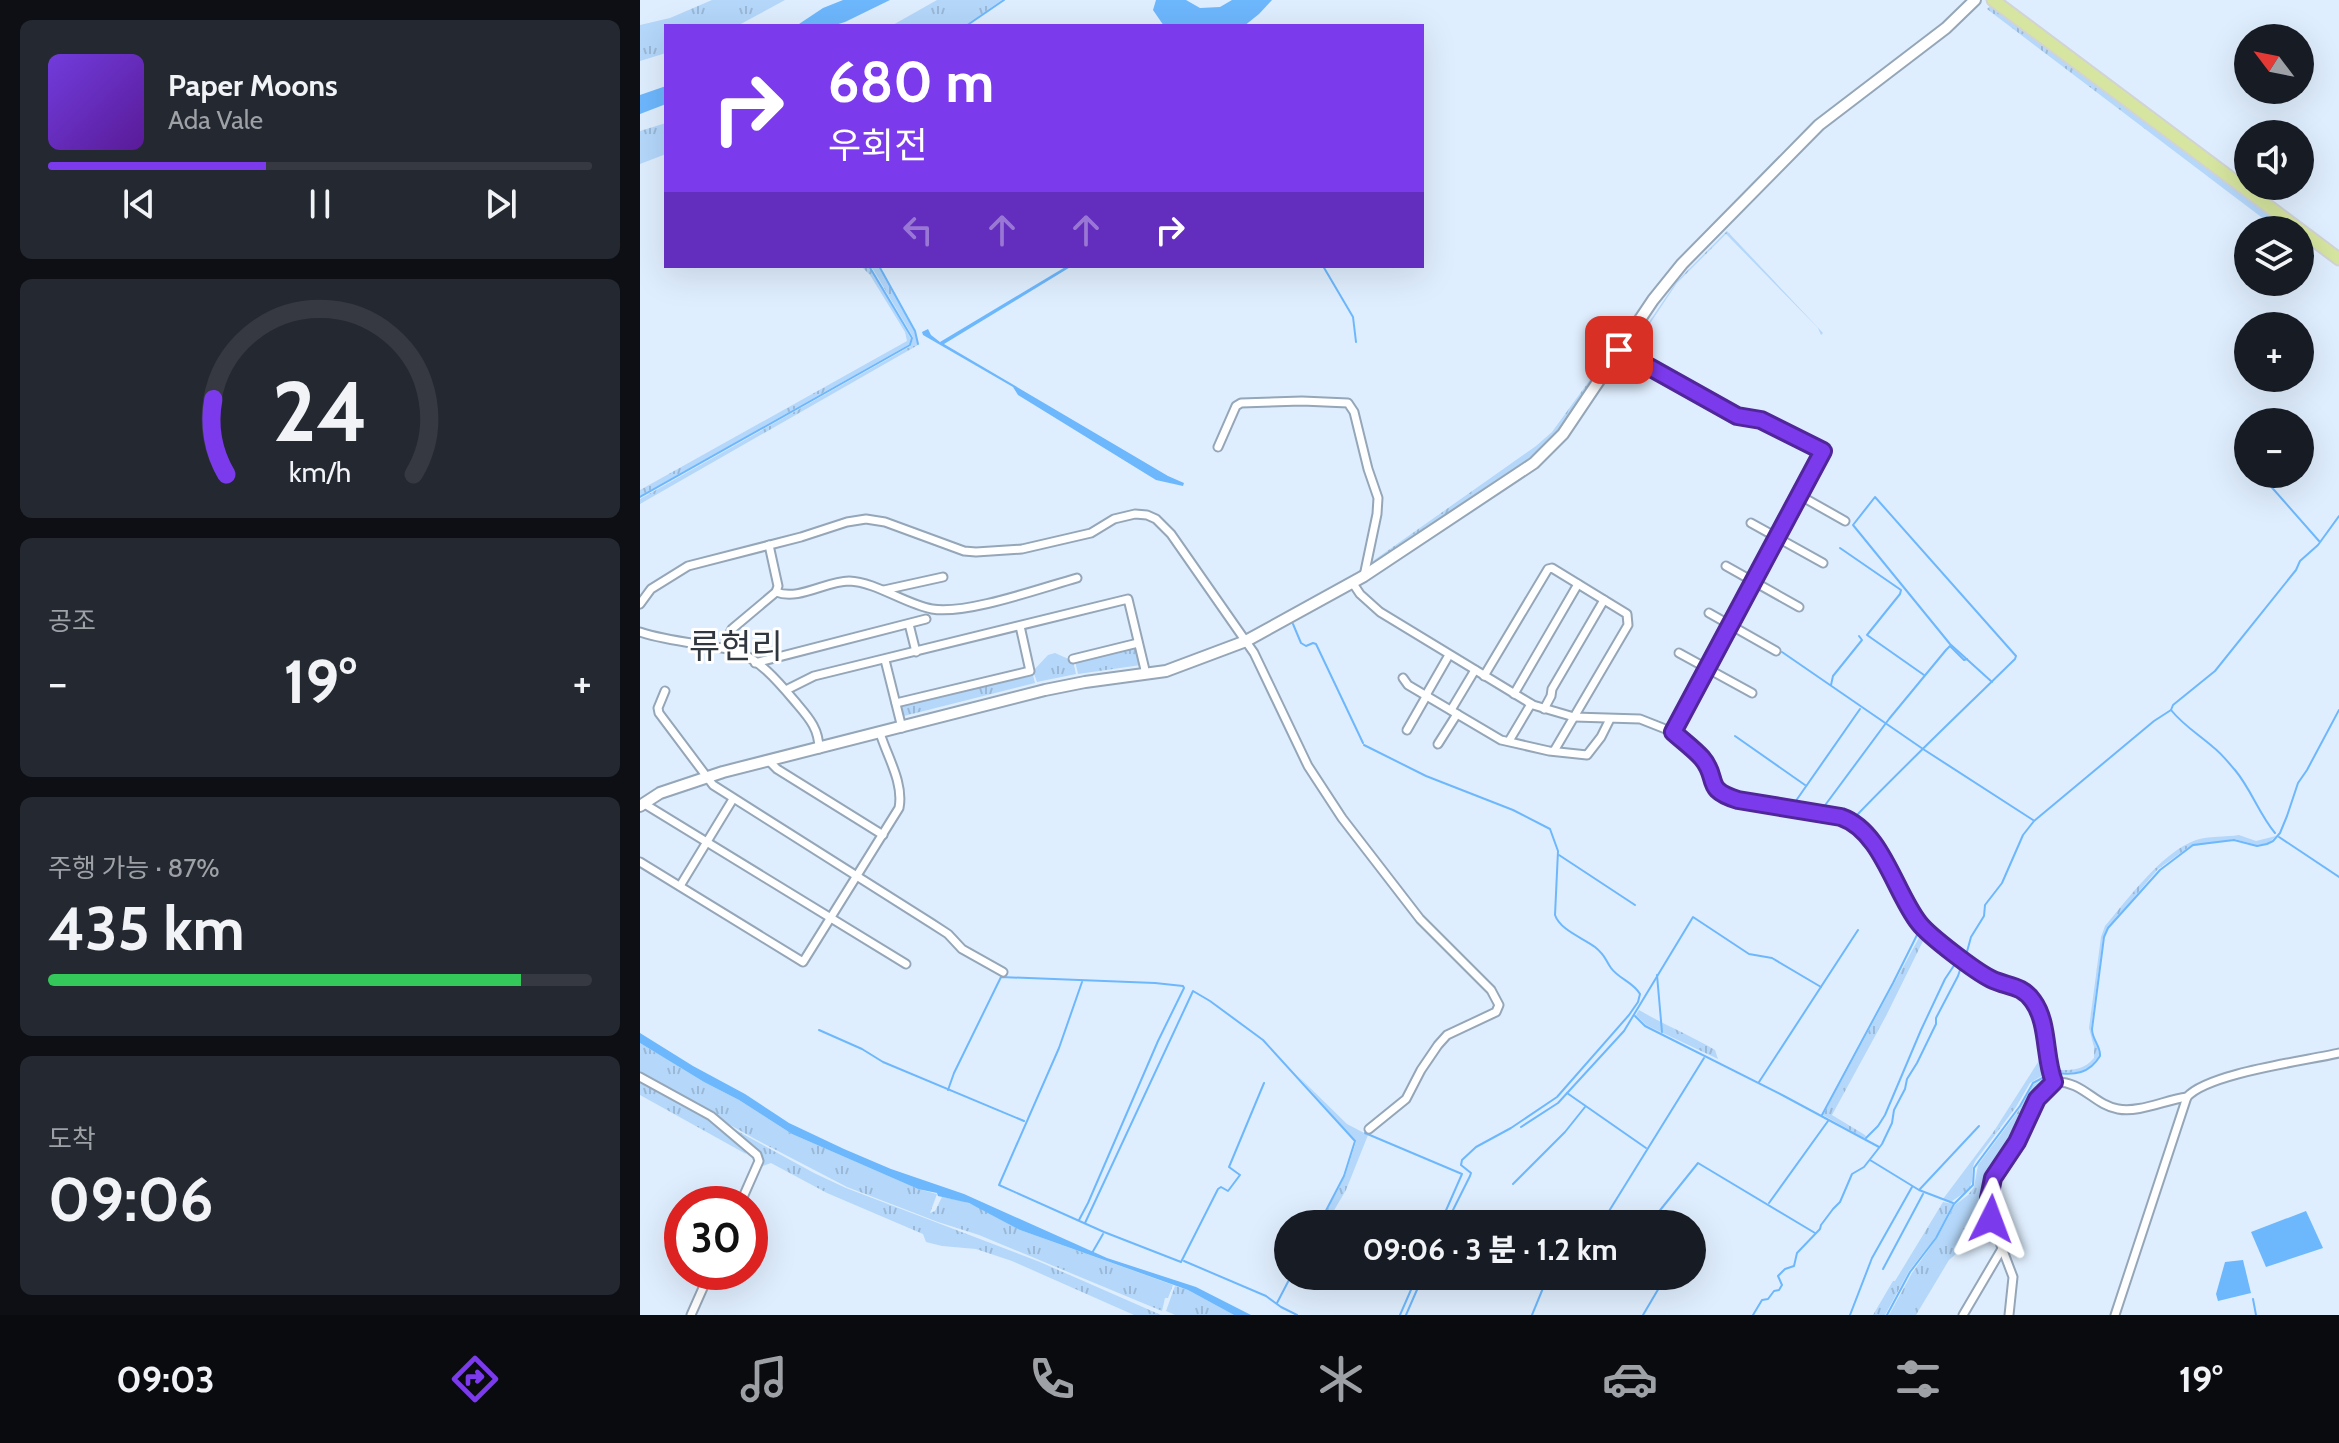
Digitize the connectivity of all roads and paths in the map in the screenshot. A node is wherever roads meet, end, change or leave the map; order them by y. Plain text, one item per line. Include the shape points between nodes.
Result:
1 (1975, 0) edge
2 (1993, 0) edge
3 (2339, 259) edge
4 (1619, 350) junction
5 (1218, 447) dead end
6 (1799, 495) junction
7 (1845, 521) dead end
8 (1751, 523) dead end
9 (1776, 537) junction
10 (769, 545) junction
11 (1823, 563) dead end
12 (1726, 566) dead end
13 (1364, 576) junction
14 (943, 577) dead end
15 (1077, 578) dead end
16 (1753, 581) junction
17 (1352, 582) junction
18 (1578, 584) junction
19 (882, 591) junction
20 (776, 592) junction
21 (1604, 600) junction
22 (640, 604) edge
23 (1799, 607) dead end
24 (1709, 613) dead end
25 (926, 619) dead end
26 (909, 624) junction
27 (1730, 625) junction
28 (1020, 626) junction
29 (640, 632) edge
30 (1246, 641) junction
31 (1138, 643) junction
32 (734, 651) junction
33 (1776, 651) dead end
34 (916, 652) junction
35 (1679, 653) dead end
36 (1449, 655) junction
37 (1073, 659) dead end
38 (885, 660) junction
39 (755, 663) junction
40 (1707, 668) junction
41 (1475, 670) junction
42 (1146, 674) junction
43 (1484, 676) junction
44 (1403, 678) dead end
45 (786, 690) junction
46 (665, 691) dead end
47 (1752, 693) dead end
48 (1514, 694) junction
49 (1426, 695) junction
50 (896, 703) junction
51 (1531, 704) junction
52 (1544, 709) junction
53 (1454, 712) junction
54 (1574, 717) junction
55 (1610, 719) junction
56 (902, 728) junction
57 (1407, 730) dead end
58 (1673, 732) junction
59 (880, 733) junction
60 (1509, 741) junction
61 (1438, 744) dead end
62 (819, 749) junction
63 (1554, 751) junction
64 (769, 761) junction
65 (707, 778) junction
66 (733, 799) junction
67 (642, 804) edge
68 (883, 835) junction
69 (707, 843) junction
70 (640, 862) edge
71 (856, 877) junction
72 (680, 886) junction
73 (830, 919) junction
74 (906, 964) dead end
75 (1003, 972) dead end
76 (2339, 1053) edge
77 (640, 1077) edge
78 (2054, 1082) junction
79 (2187, 1097) junction
80 (1369, 1129) dead end
81 (748, 1186) edge
82 (2003, 1247) junction
83 (702, 1290) edge
84 (691, 1315) edge
85 (1963, 1315) edge
86 (2009, 1315) edge
87 (2115, 1315) edge

1 - 4 main road via 1819,125 1668,279
2 - 3 main road
4 - 6 street via 1737,416 1761,420 1823,451
4 - 13 main road via 1551,448
5 - 13 street via 1241,403 1351,405 1378,498
6 - 7 street
6 - 9 street
8 - 9 street
9 - 11 street
9 - 16 street
10 - 20 street
10 - 22 street via 688,566 651,589
10 - 30 street via 866,519 964,551 1004,551 1091,533 1114,519 1147,515 1171,534
12 - 16 street
13 - 17 main road
14 - 19 street
15 - 19 street via 943,610
16 - 23 street
16 - 27 street
17 - 30 main road
17 - 36 street via 1380,612
18 - 21 street
18 - 43 street via 1547,569
18 - 48 street
19 - 20 street via 847,581 783,595
20 - 32 street via 732,629 728,644
21 - 52 street
21 - 54 street via 1627,614 1628,625
24 - 27 street
25 - 26 street
26 - 34 street
26 - 39 street
27 - 33 street
27 - 40 street
28 - 31 street via 1128,599
28 - 34 street
28 - 50 street via 1030,671
29 - 32 street
30 - 42 main road
30 - 80 street via 1324,792 1420,919 1491,990 1499,1005 1496,1012 1447,1035 1406,1099
31 - 37 street
31 - 42 street
32 - 39 street
34 - 38 street
35 - 40 street
36 - 41 street
36 - 49 street
38 - 45 street via 814,676
38 - 50 street
39 - 45 street
40 - 47 street
40 - 58 street
41 - 43 street
41 - 53 street
42 - 56 main road via 1057,688
43 - 48 street
44 - 49 street
45 - 62 street via 819,735
46 - 65 street via 659,713
48 - 51 street
49 - 53 street
49 - 57 street
50 - 56 street
51 - 52 street
51 - 60 street
52 - 54 street
53 - 60 street
53 - 61 street
54 - 55 street
54 - 63 street
55 - 58 street via 1640,719
55 - 63 street via 1587,755
56 - 59 main road
58 - 78 street via 1705,761 1713,786 1724,796 1853,823 1883,858 1918,922 1989,978 2023,990 2035,1003
59 - 62 main road
59 - 68 street via 901,800
60 - 63 street
62 - 64 main road
64 - 65 main road
64 - 68 street
65 - 66 street
65 - 67 main road
66 - 69 street
66 - 71 street
67 - 69 street
68 - 71 street
69 - 72 street
69 - 73 street
70 - 72 street
71 - 73 street
71 - 75 street
72 - 73 street via 803,962
73 - 74 street
76 - 79 street via 2226,1077
77 - 81 street via 714,1119 757,1155
78 - 79 street via 2079,1087 2122,1110
78 - 82 street via 2037,1099 1991,1186 1990,1211
79 - 87 street
82 - 85 street
82 - 86 street via 2013,1277
83 - 84 street

